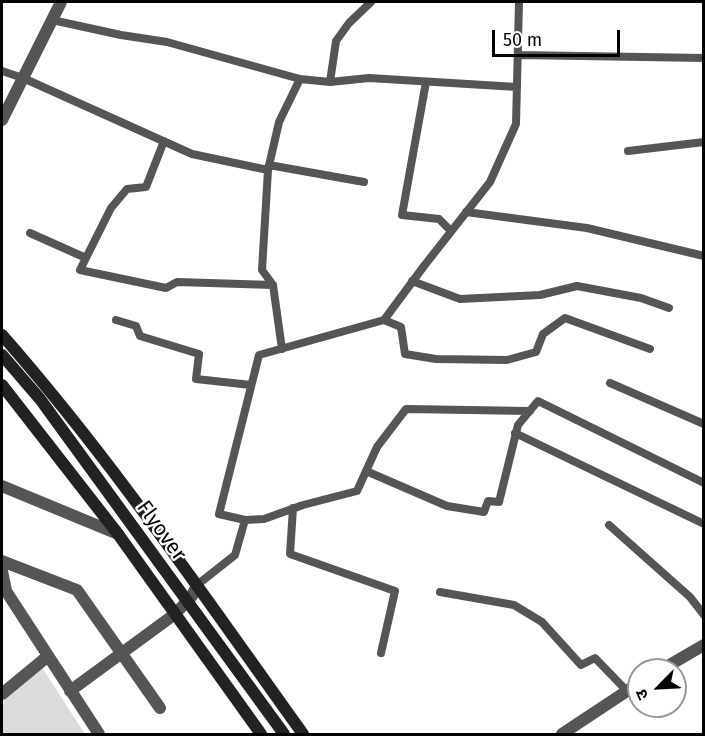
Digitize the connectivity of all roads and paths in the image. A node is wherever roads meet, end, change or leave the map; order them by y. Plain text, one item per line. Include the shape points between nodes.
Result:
1 (61, 2) edge
2 (371, 2) edge
3 (519, 2) edge
4 (52, 20) junction
5 (518, 55) junction
6 (704, 58) edge
7 (2, 71) edge
8 (23, 78) junction
9 (300, 79) junction
10 (330, 82) junction
11 (426, 82) junction
12 (517, 87) junction
13 (2, 120) edge
14 (164, 141) junction
15 (704, 142) edge
16 (628, 151) dead end
17 (268, 168) junction
18 (364, 182) dead end
19 (466, 213) junction
20 (451, 231) junction
21 (30, 233) dead end
22 (704, 256) edge
23 (86, 258) junction
24 (412, 281) junction
25 (273, 285) junction
26 (669, 308) dead end
27 (116, 320) dead end
28 (384, 320) junction
29 (2, 335) edge
30 (650, 348) dead end
31 (282, 349) junction
32 (2, 355) edge
33 (610, 383) dead end
34 (2, 385) edge
35 (251, 385) junction
36 (530, 411) junction
37 (704, 424) edge
38 (516, 433) junction
39 (366, 471) junction
40 (704, 483) edge
41 (2, 486) edge
42 (293, 508) junction
43 (245, 520) junction
44 (704, 524) edge
45 (609, 525) dead end
46 (118, 534) junction
47 (2, 561) edge
48 (2, 571) edge
49 (196, 585) junction
50 (440, 592) dead end
51 (4, 593) edge
52 (175, 614) junction
53 (704, 615) edge
54 (704, 645) edge
55 (122, 653) junction
56 (381, 653) dead end
57 (48, 656) junction
58 (682, 658) edge
59 (70, 691) junction
60 (627, 691) joint
61 (2, 694) edge
62 (160, 708) dead end
63 (99, 735) edge
64 (261, 735) edge
65 (284, 735) edge
66 (303, 735) edge
67 (562, 735) edge

1 - 4 street
2 - 10 lane via 336,41
3 - 5 lane
4 - 8 street
4 - 9 lane via 167,42
5 - 6 lane
5 - 12 lane
7 - 8 lane
8 - 13 street
8 - 14 lane
9 - 10 lane
9 - 17 lane via 279,122
10 - 11 lane via 369,78
11 - 12 lane
11 - 20 lane via 402,215 439,219
12 - 19 lane via 516,124 490,182
14 - 17 lane via 192,154
14 - 23 lane via 146,187 127,189 111,208
15 - 16 lane
17 - 18 lane
17 - 25 lane via 261,270
19 - 20 lane
19 - 22 lane via 587,228
20 - 24 lane
21 - 23 lane
23 - 25 lane via 80,270 166,288 177,282
24 - 26 lane via 460,298 540,295 578,286 641,298
24 - 28 lane
25 - 31 lane
27 - 35 lane via 136,326 140,336 199,354 196,379
28 - 30 lane via 401,327 405,354 436,359 507,360 536,352 543,334 565,318
28 - 31 lane
29 - 49 main road via 50,390
31 - 35 lane via 259,355
32 - 65 main road, Flyover, bridge via 40,399
33 - 37 lane
34 - 46 main road
35 - 43 lane via 219,514
36 - 38 lane
36 - 39 lane via 406,409
36 - 40 lane via 538,401
38 - 39 lane via 499,502 488,501 484,512 447,506
38 - 44 lane
39 - 42 lane via 357,491
41 - 46 street
42 - 43 lane via 264,519
42 - 56 lane via 290,554 395,591
43 - 49 lane via 235,555
45 - 53 lane via 690,597
46 - 52 main road
47 - 55 street via 77,590
48 - 51 street
49 - 52 street via 192,597
49 - 66 main road
50 - 60 lane via 514,605 542,622 581,665 595,658
51 - 57 street
52 - 55 street
52 - 64 main road
54 - 58 street
55 - 59 street
55 - 62 street
57 - 59 street
57 - 61 street
59 - 63 street
60 - 67 street

